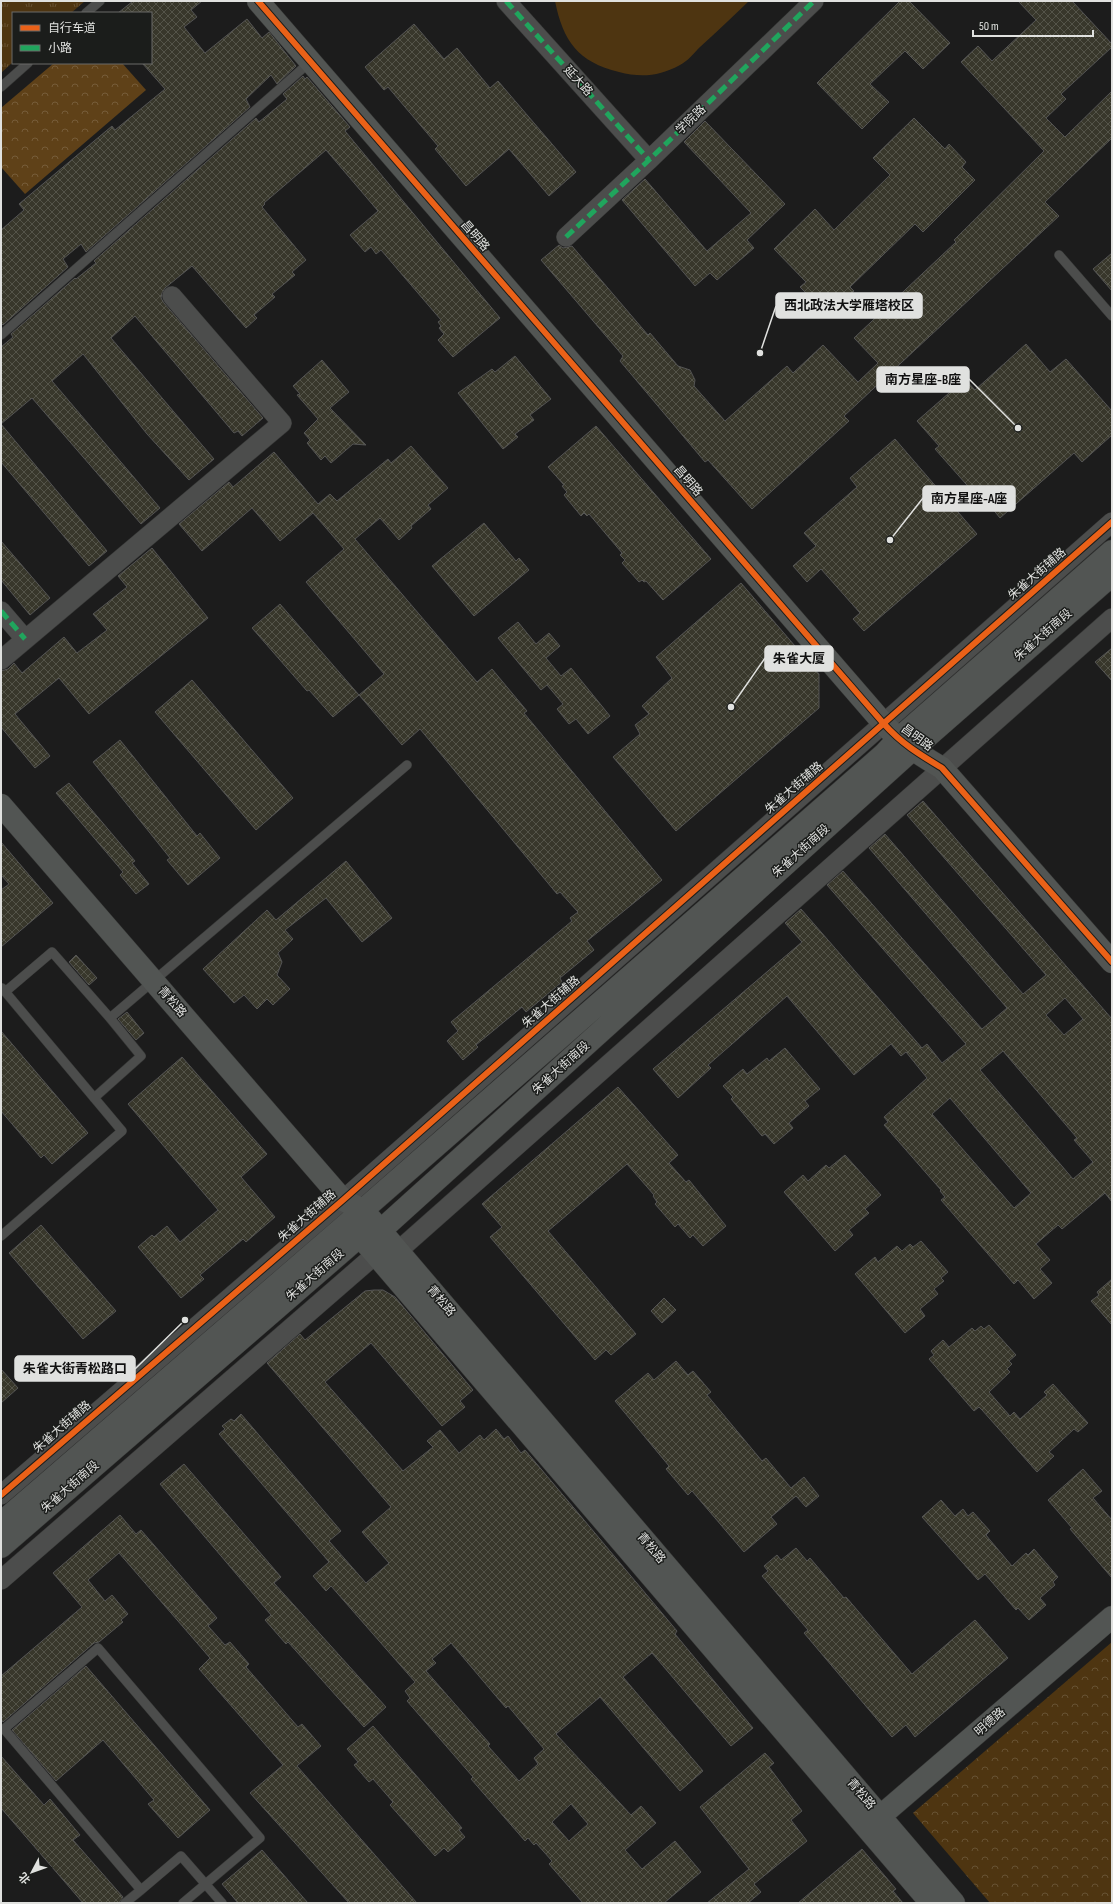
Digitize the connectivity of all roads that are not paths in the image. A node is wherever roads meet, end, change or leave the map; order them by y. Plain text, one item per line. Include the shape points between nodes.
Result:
1 (100, 1) edge
2 (258, 1) edge
3 (506, 1) edge
4 (814, 1) edge
5 (87, 12) edge
6 (310, 62) junction
7 (27, 64) edge
8 (1, 87) edge
9 (649, 160) junction
10 (566, 237) dead end
11 (1059, 255) dead end
12 (172, 296) dead end
13 (1112, 316) edge
14 (1, 335) edge
15 (1112, 522) edge
16 (1112, 551) edge
17 (1112, 575) edge
18 (1, 611) edge
19 (1112, 618) edge
20 (25, 639) junction
21 (1, 660) edge
22 (898, 738) junction
23 (407, 765) dead end
24 (942, 768) junction
25 (1, 805) edge
26 (1112, 962) edge
27 (153, 980) junction
28 (3, 990) edge
29 (110, 1018) junction
30 (94, 1098) junction
31 (343, 1200) junction
32 (363, 1225) junction
33 (1, 1236) edge
34 (398, 1251) junction
35 (376, 1254) junction
36 (1, 1495) edge
37 (1, 1523) edge
38 (1, 1547) edge
39 (1, 1580) edge
40 (1112, 1617) edge
41 (874, 1822) junction
42 (205, 1884) junction
43 (141, 1890) junction
44 (125, 1903) edge
45 (183, 1903) edge
46 (222, 1903) edge
47 (931, 1903) edge
48 (954, 1903) edge

1 - 5 lane
2 - 6 main road, 昌明路
3 - 9 street, 延大路
4 - 9 street, 学院路
6 - 14 lane
6 - 22 main road, 昌明路
7 - 8 lane
9 - 10 street, 学院路
11 - 13 lane
12 - 20 street via 282,423
15 - 22 street, 朱雀大街辅路
16 - 22 main road, 朱雀大街南段
17 - 22 main road, 朱雀大街南段
18 - 20 street
19 - 24 street
20 - 21 street
22 - 24 main road, 昌明路
22 - 31 street, 朱雀大街辅路
22 - 32 main road, 朱雀大街南段 via 884,754
23 - 27 lane
24 - 26 main road, 昌明路
24 - 34 street
25 - 27 main road, 青松路
27 - 29 lane
27 - 31 main road, 青松路
28 - 29 lane via 52,952
28 - 30 lane
29 - 30 lane via 141,1056
30 - 33 lane via 122,1131
31 - 32 main road, 青松路
31 - 36 street, 朱雀大街辅路
32 - 34 main road, 青松路
32 - 35 main road, 青松路
32 - 37 main road, 朱雀大街南段
32 - 38 main road, 朱雀大街南段
34 - 35 street
34 - 41 main road, 青松路
35 - 39 street
35 - 41 main road, 青松路
40 - 41 main road, 明德路
41 - 47 main road, 青松路
41 - 48 main road, 青松路
42 - 43 lane via 182,1856
42 - 43 lane via 260,1838 98,1648 4,1729
42 - 45 lane
42 - 46 lane
43 - 44 lane

